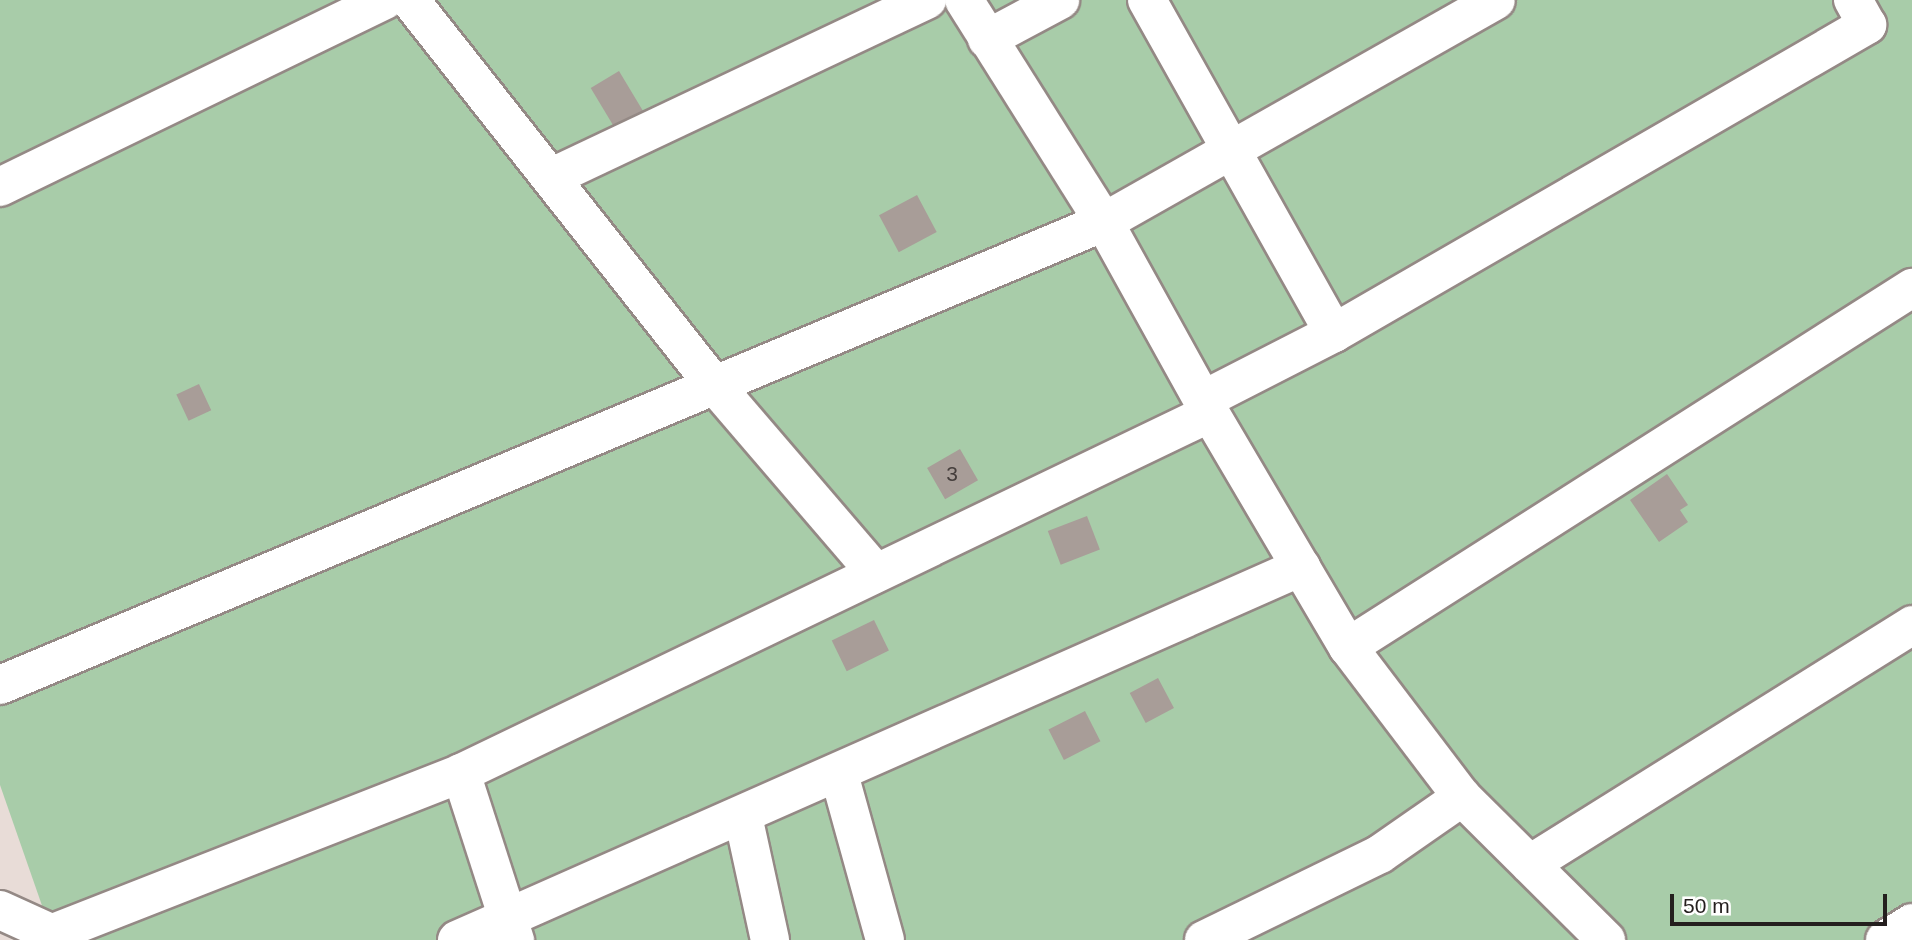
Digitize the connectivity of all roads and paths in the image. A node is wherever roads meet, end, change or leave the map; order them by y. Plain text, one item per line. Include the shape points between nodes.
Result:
1 (385, 0) edge
2 (410, 0) edge
3 (927, 0) edge
4 (964, 0) edge
5 (1060, 0) edge
6 (1147, 0) edge
7 (1496, 0) edge
8 (1853, 0) edge
9 (988, 39) junction
10 (1231, 150) junction
11 (552, 177) junction
12 (0, 187) edge
13 (1104, 222) junction
14 (1912, 288) edge
15 (1334, 333) junction
16 (713, 383) junction
17 (1206, 406) junction
18 (1301, 567) junction
19 (874, 572) junction
20 (1912, 625) edge
21 (1348, 647) junction
22 (0, 685) edge
23 (461, 772) junction
24 (839, 774) junction
25 (1462, 797) junction
26 (743, 816) junction
27 (1530, 864) junction
28 (0, 910) edge
29 (1912, 923) edge
30 (512, 928) edge
31 (58, 937) edge
32 (457, 940) edge
33 (770, 940) edge
34 (885, 940) edge
35 (1204, 940) edge
36 (1606, 940) edge
37 (1885, 940) edge

1 - 12 street
2 - 11 street
3 - 11 street
4 - 9 street
5 - 9 street
6 - 10 street
7 - 10 street
8 - 15 street via 1867,24
9 - 13 street
10 - 13 street
10 - 15 street
11 - 16 street
13 - 16 street
13 - 17 street
14 - 21 street
15 - 17 street
16 - 19 street
16 - 22 street
17 - 18 street
17 - 19 street
18 - 21 street
18 - 24 street
19 - 23 street
20 - 27 street
21 - 25 street
23 - 30 street
23 - 31 street
24 - 26 street
24 - 34 street
25 - 27 street
25 - 35 street via 1380,854
26 - 30 street
26 - 33 street
27 - 36 street
28 - 31 street
29 - 37 street
30 - 32 street

